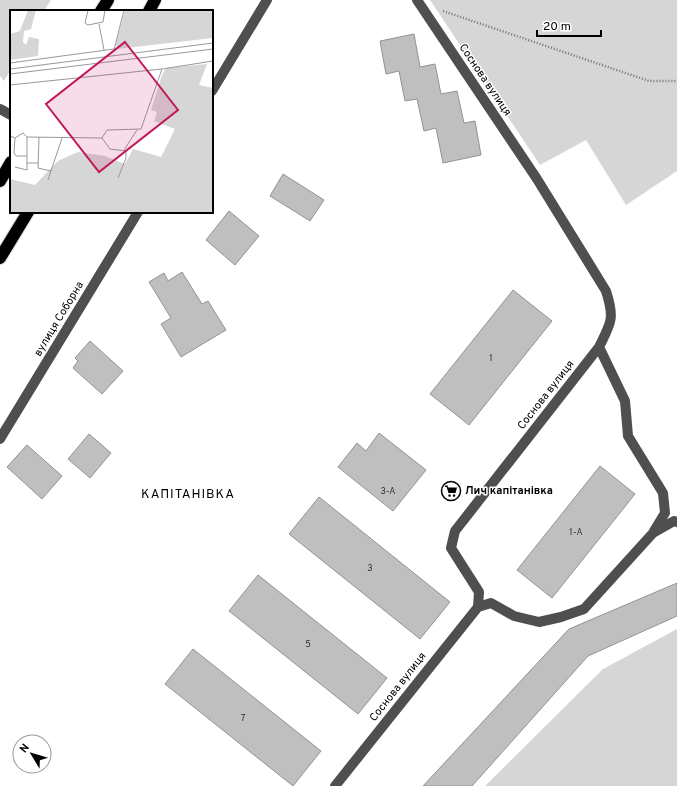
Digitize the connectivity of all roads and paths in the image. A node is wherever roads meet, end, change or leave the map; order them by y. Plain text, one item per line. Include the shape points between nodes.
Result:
1 (108, 0) edge
2 (155, 0) edge
3 (267, 0) edge
4 (417, 1) edge
5 (102, 10) edge
6 (150, 10) edge
7 (677, 81) edge
8 (213, 89) edge
9 (0, 109) edge
10 (10, 114) edge
11 (10, 164) edge
12 (0, 181) edge
13 (27, 213) edge
14 (137, 213) edge
15 (0, 258) edge
16 (598, 347) junction
17 (0, 439) edge
18 (677, 522) edge
19 (653, 532) junction
20 (478, 607) junction
21 (335, 786) edge

1 - 5 highway
2 - 6 highway
3 - 8 street
4 - 7 path via 649,81
4 - 16 street, Соснова вулиця via 537,179 606,291 611,306 611,322
9 - 10 street
11 - 12 highway
13 - 15 highway
14 - 17 street, вулиця Соборна
16 - 19 street via 625,401 628,436 663,493 665,513
16 - 20 street, Соснова вулиця via 455,531 451,548 480,592
18 - 19 street via 674,521
19 - 20 street via 584,609 561,618 539,622 514,616 491,603
20 - 21 street, Соснова вулиця

